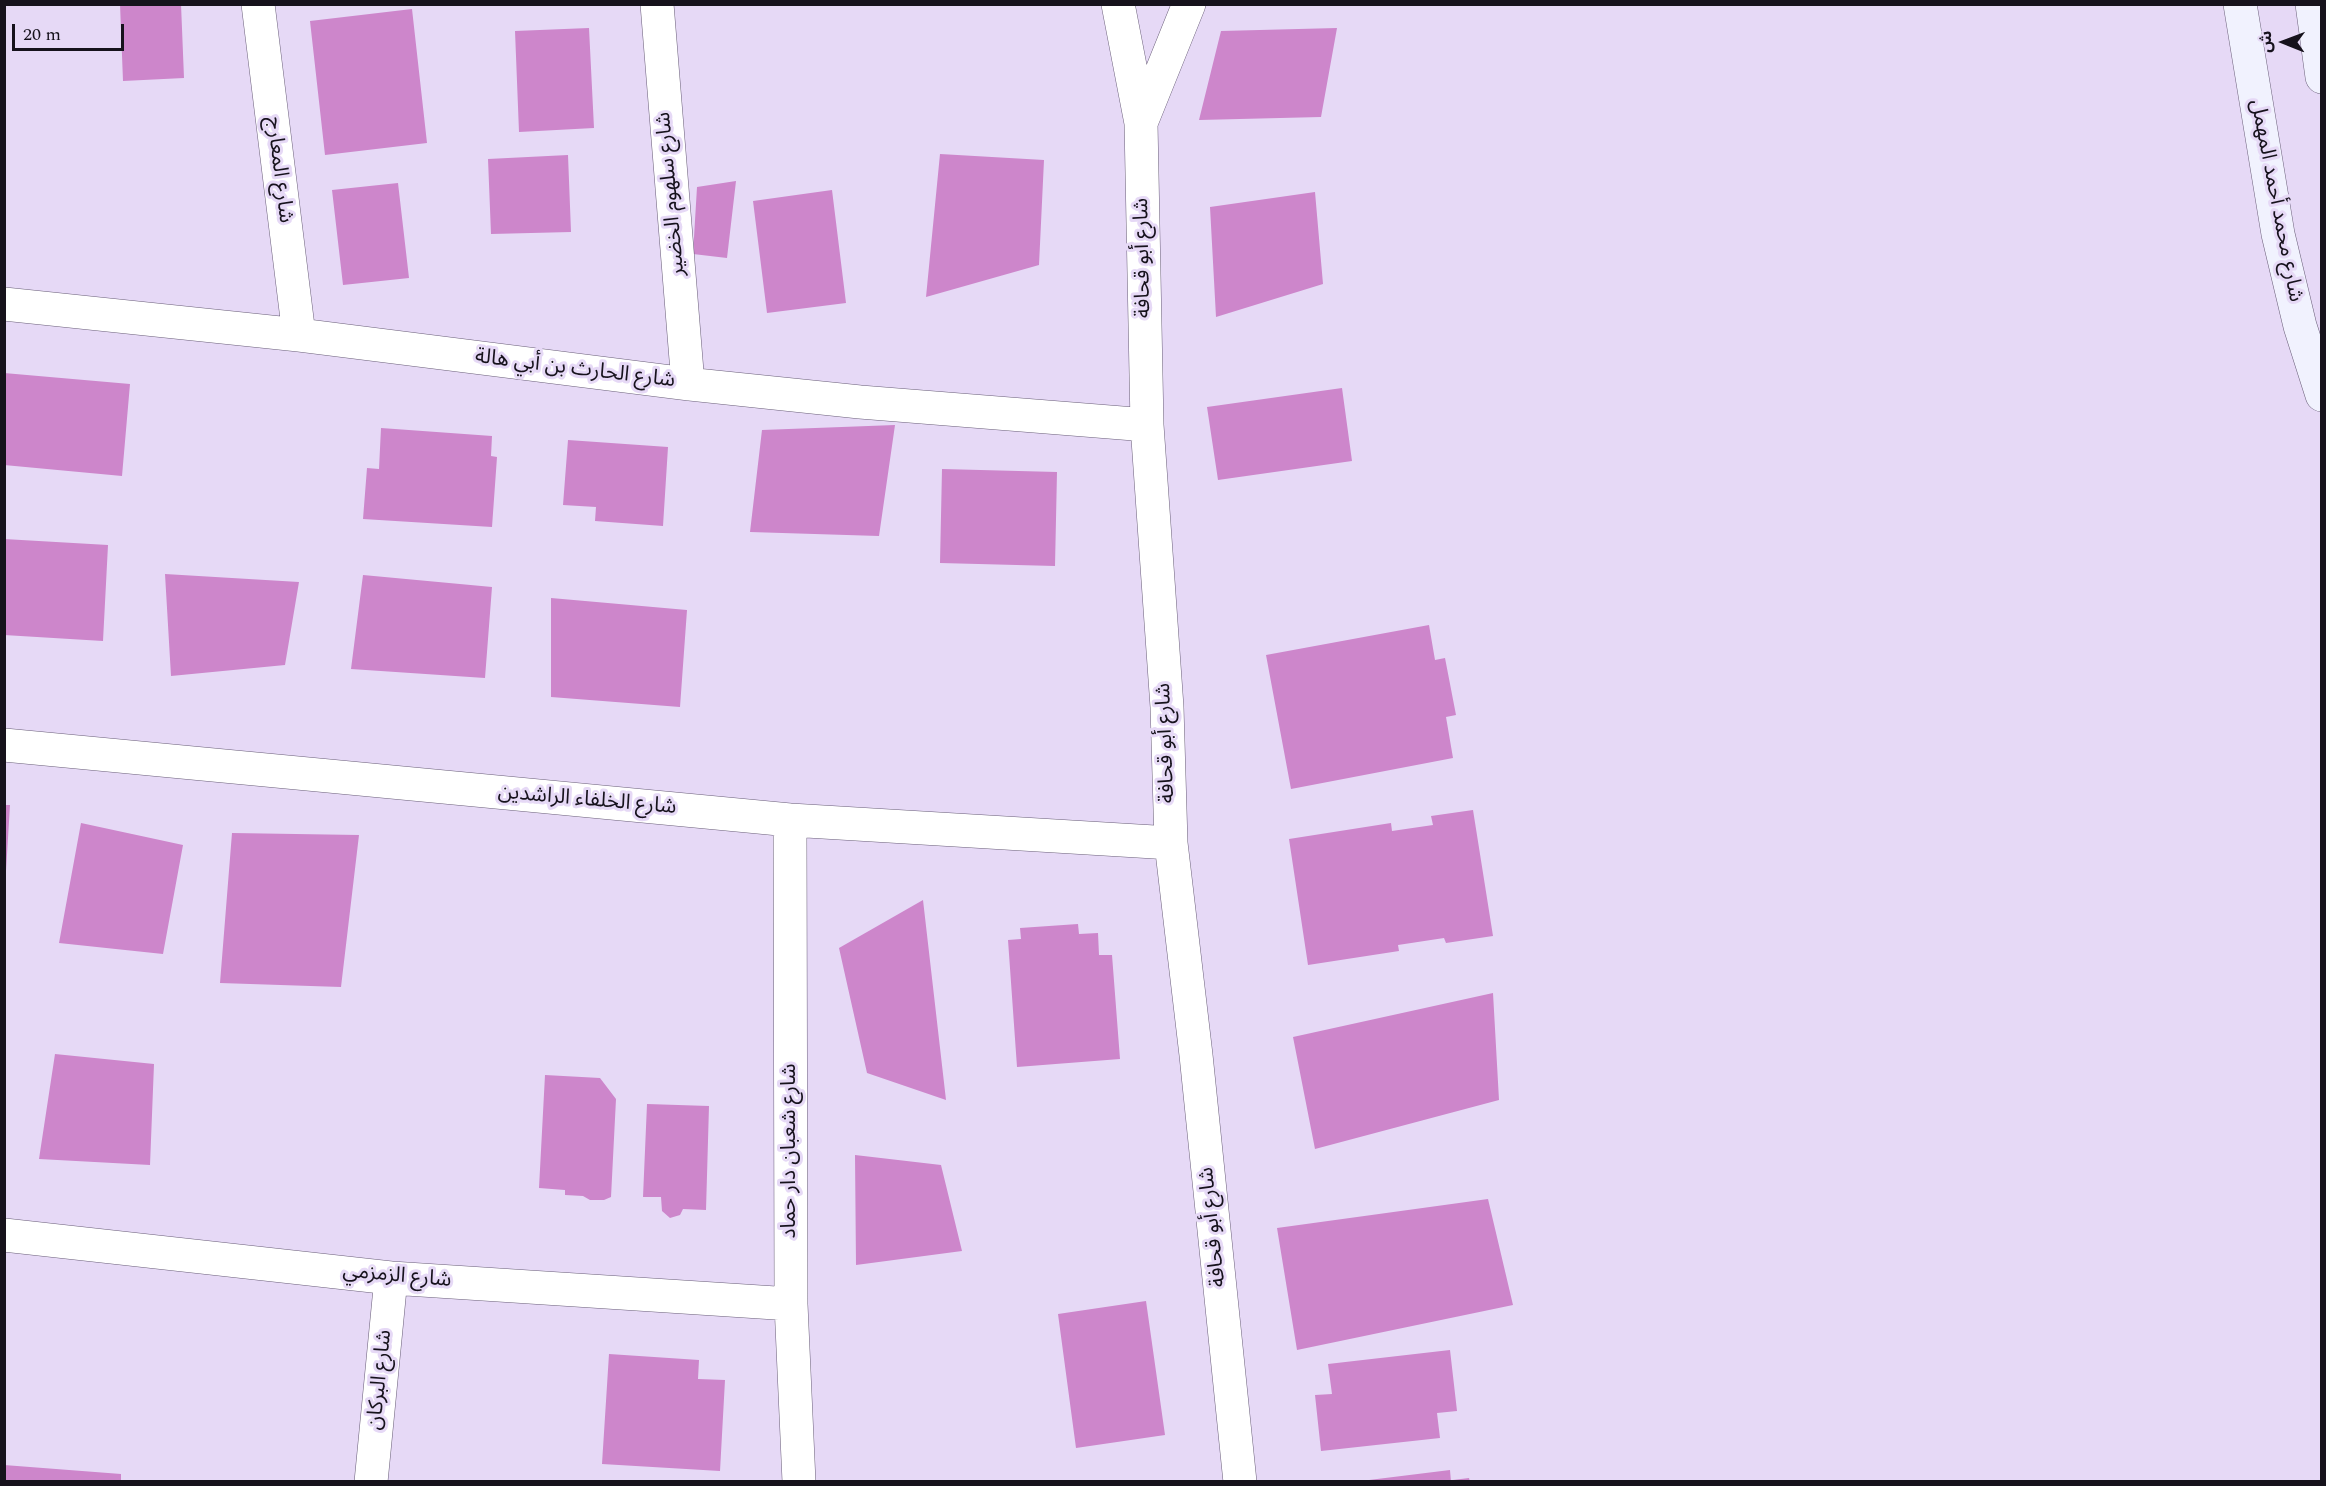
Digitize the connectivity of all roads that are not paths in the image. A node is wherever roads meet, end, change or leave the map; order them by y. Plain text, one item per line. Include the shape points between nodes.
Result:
1 (258, 4) edge
2 (657, 4) edge
3 (1118, 4) edge
4 (1189, 4) edge
5 (2240, 4) edge
6 (2312, 4) edge
7 (2322, 76) edge
8 (1141, 123) junction
9 (4, 304) edge
10 (299, 335) junction
11 (688, 384) junction
12 (2322, 395) edge
13 (1147, 425) junction
14 (4, 745) edge
15 (790, 820) junction
16 (1171, 843) junction
17 (4, 1235) edge
18 (391, 1278) junction
19 (791, 1304) junction
20 (370, 1482) edge
21 (799, 1482) edge
22 (1240, 1482) edge

1 - 10 street, شارع المعارج
2 - 11 street, شارع سلهوم الخضير
3 - 8 street, شارع أبو قحافة
4 - 8 street
5 - 12 main road, شارع محمد أحمد المهمل via 2278,234 2300,326
6 - 7 main road
8 - 13 street, شارع أبو قحافة
9 - 10 street, شارع الحارث بن أبي هالة
10 - 11 street, شارع الحارث بن أبي هالة
11 - 13 street, شارع الحارث بن أبي هالة
13 - 16 street, شارع أبو قحافة via 1167,707
14 - 15 street, شارع الخلفاء الراشدين
15 - 16 street, شارع الخلفاء الراشدين
15 - 19 street, شارع شعبان دار حماد
16 - 22 street, شارع أبو قحافة
17 - 18 street, شارع الزمزمي
18 - 19 street, شارع الزمزمي
18 - 20 street, شارع البركان
19 - 21 street, شارع شعبان دار حماد

